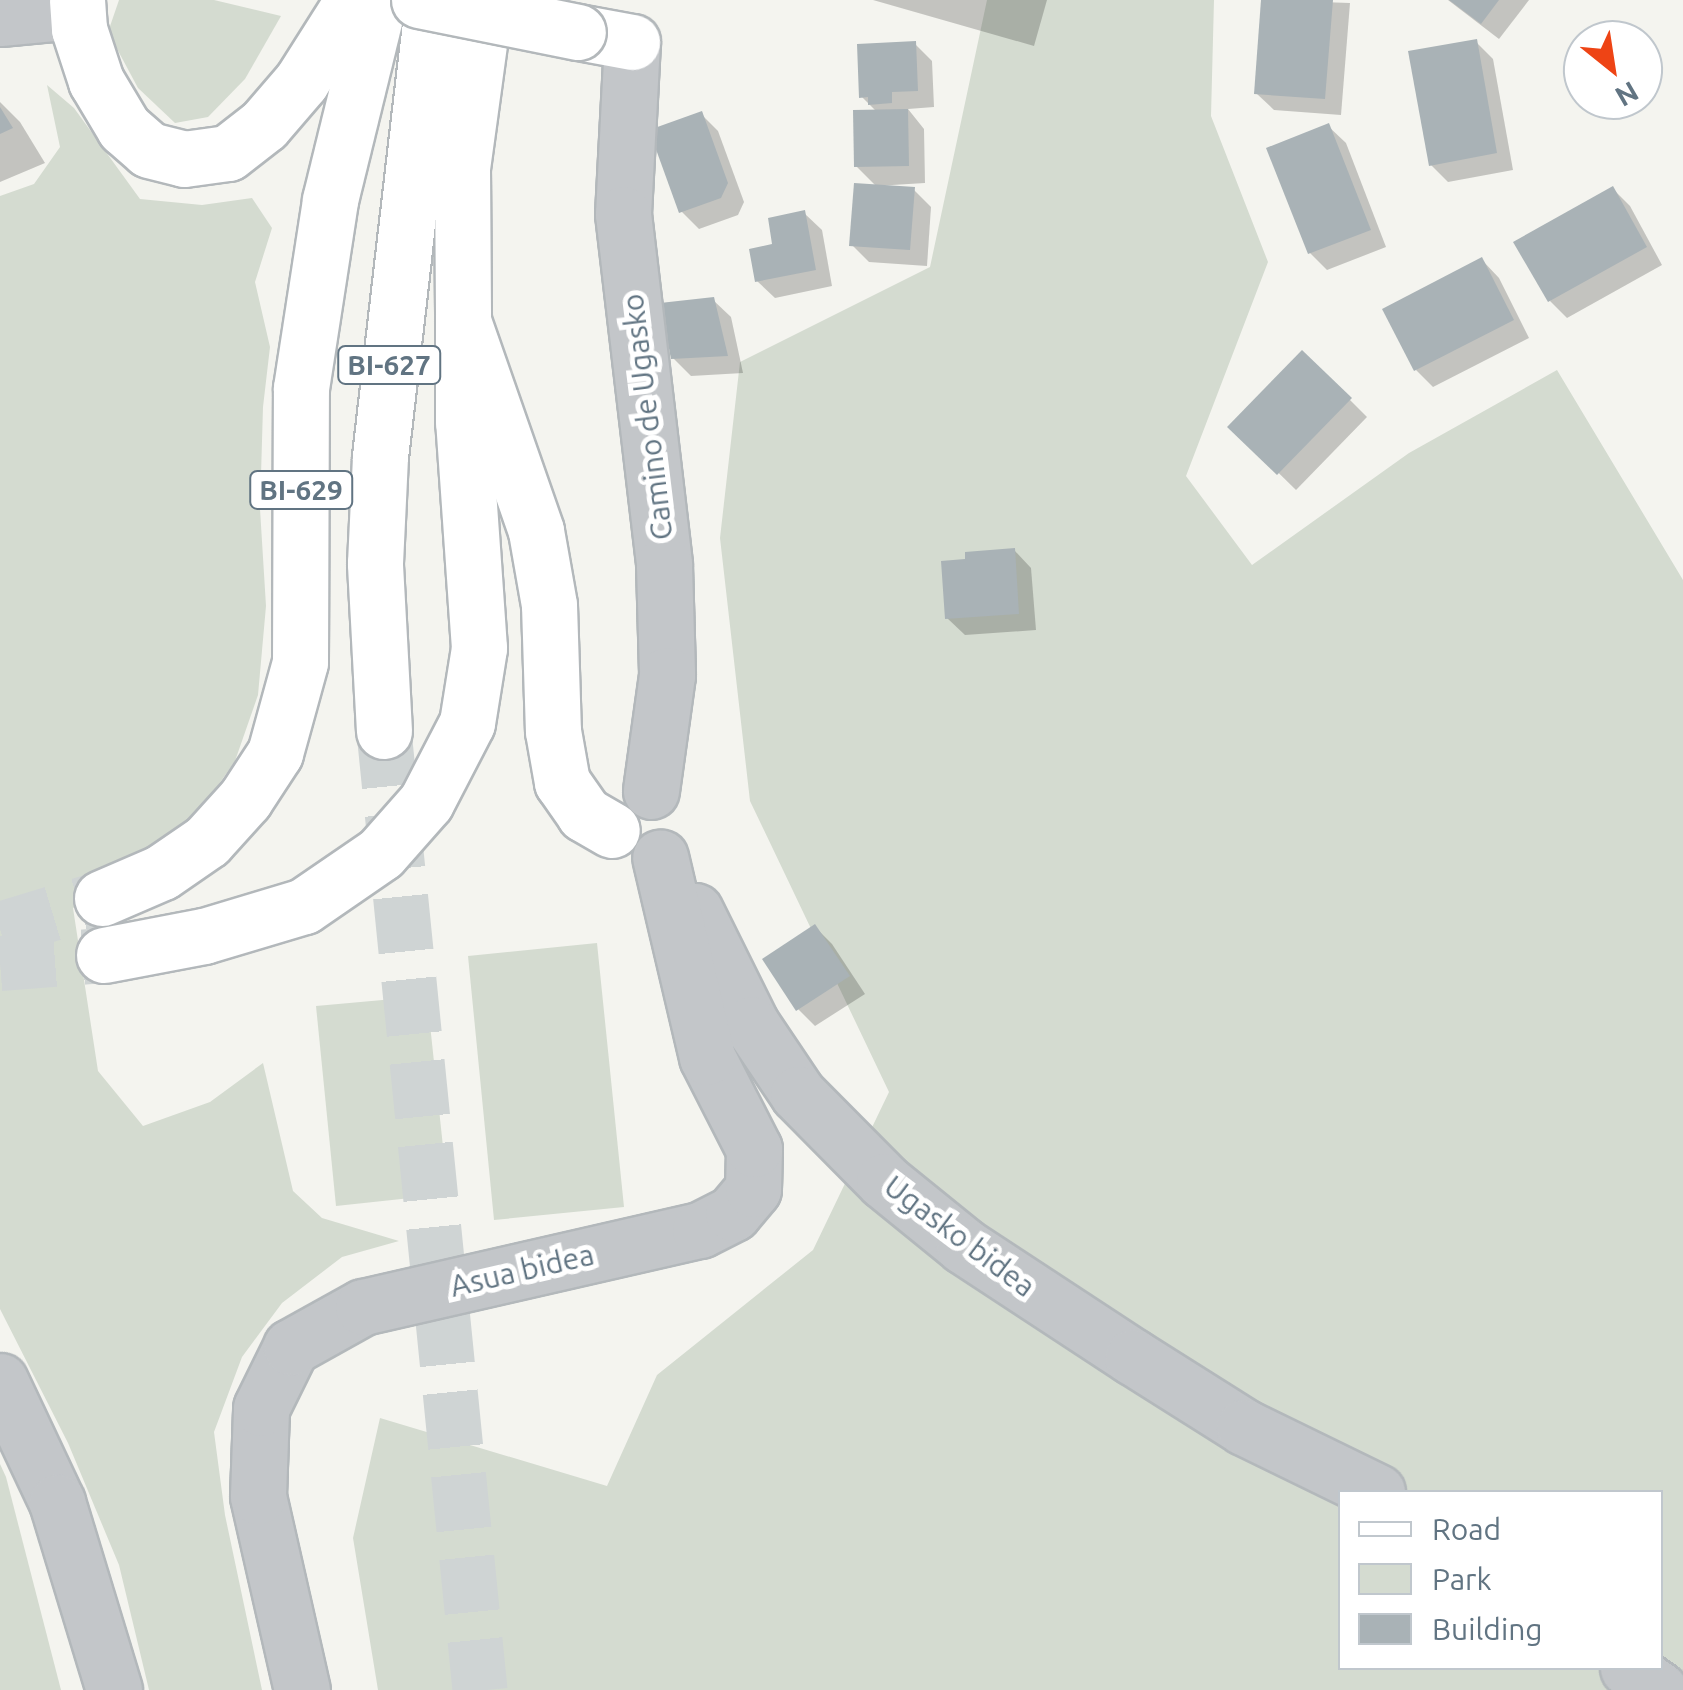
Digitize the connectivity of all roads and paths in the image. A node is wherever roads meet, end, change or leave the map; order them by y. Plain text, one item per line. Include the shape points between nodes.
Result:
1 (352, 0) edge
2 (379, 0) edge
3 (419, 0) edge
4 (434, 0) edge
5 (485, 0) edge
6 (76, 5) edge
7 (0, 18) edge
8 (632, 42) joint
9 (463, 321) junction
10 (384, 731) tunnel mouth
11 (651, 791) junction
12 (612, 830) junction
13 (663, 855) junction
14 (102, 898) tunnel mouth
15 (104, 955) tunnel mouth
16 (0, 1381) edge
17 (1373, 1490) edge
18 (1631, 1670) edge
19 (114, 1690) edge
20 (302, 1690) edge
21 (1660, 1690) edge

1 - 6 main road via 300,82 264,124 228,153 184,159 149,150 124,128 96,81
2 - 14 main road, BI-629 via 330,200 301,388 300,662 275,753 207,841 162,872
3 - 8 main road, bridge
4 - 10 main road, BI-627 via 380,456 375,563
5 - 9 main road via 462,168
6 - 7 street
8 - 11 street, Camino de Ugasko via 623,214 665,584 667,675
9 - 12 main road via 536,531 562,782 584,814
9 - 15 main road via 479,648 468,723 426,802 381,853 304,906 204,936
11 - 12 street via 622,801
11 - 13 street via 672,802 681,823 680,835
12 - 13 street via 632,856
13 - 17 street, Ugasko bidea via 760,1038 798,1094 884,1181 964,1246 1149,1368 1244,1427
13 - 20 street, Asua bidea via 708,1057 754,1150 753,1189 733,1213 700,1230 363,1307 291,1346 262,1408 258,1496
16 - 19 street via 57,1502
18 - 21 street

